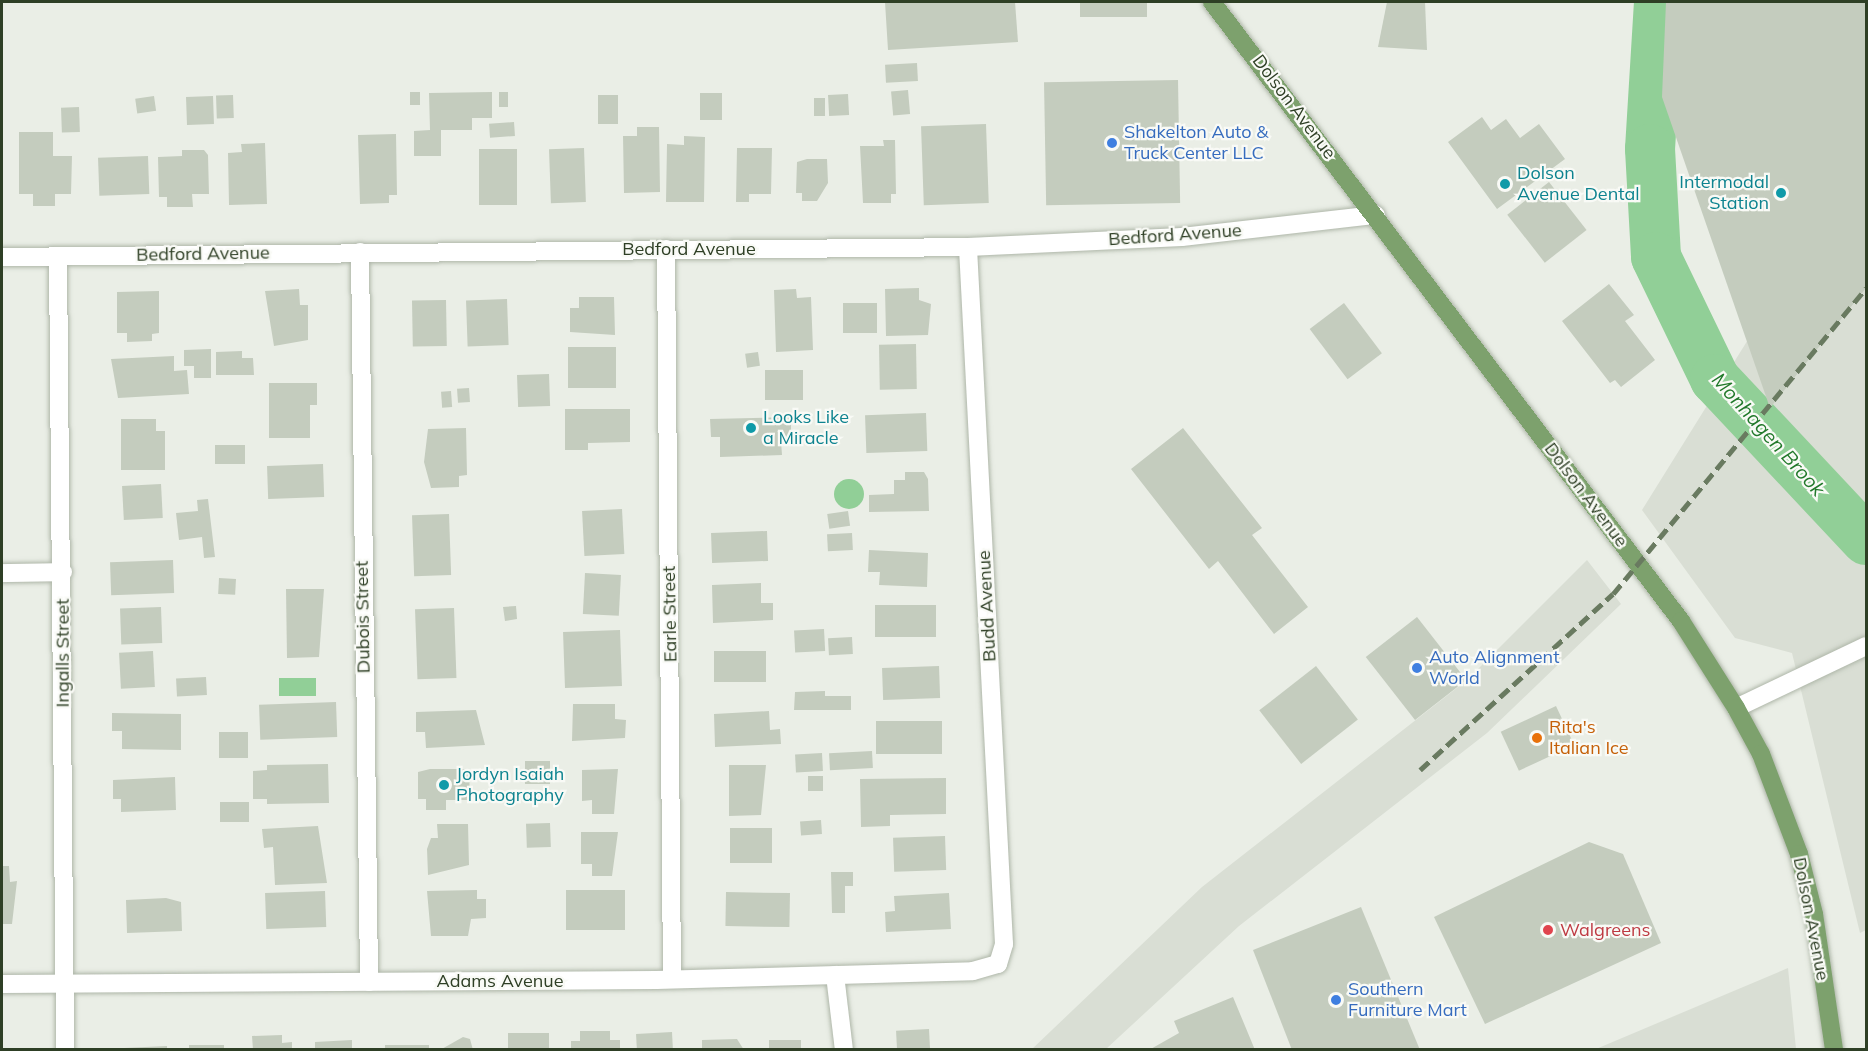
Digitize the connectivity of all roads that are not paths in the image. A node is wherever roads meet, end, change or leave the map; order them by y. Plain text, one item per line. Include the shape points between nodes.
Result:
1 (1212, 2) edge
2 (1376, 215) junction
3 (968, 247) junction
4 (666, 249) junction
5 (360, 252) junction
6 (58, 256) junction
7 (2, 257) edge
8 (63, 572) junction
9 (2, 573) edge
10 (1866, 646) edge
11 (1736, 708) junction
12 (998, 963) joint
13 (835, 975) junction
14 (672, 979) junction
15 (369, 982) junction
16 (2, 984) edge
17 (64, 984) junction
18 (66, 1050) edge
19 (844, 1050) edge
20 (1834, 1050) edge

1 - 2 main road, Dolson Avenue
2 - 3 street, Bedford Avenue via 1182,237
2 - 11 main road, Dolson Avenue via 1681,621
3 - 4 street, Bedford Avenue
3 - 12 street, Budd Avenue via 1004,933
4 - 5 street, Bedford Avenue
4 - 14 street, Earle Street
5 - 6 street, Bedford Avenue
5 - 15 street, Dubois Street
6 - 7 street, Bedford Avenue
6 - 8 street, Ingalls Street
8 - 9 street
8 - 17 street, Ingalls Street
10 - 11 street
11 - 20 main road, Dolson Avenue via 1761,753 1799,854 1814,914
12 - 13 street, Adams Avenue via 973,971
13 - 14 street, Adams Avenue
13 - 19 street
14 - 15 street, Adams Avenue
15 - 17 street, Adams Avenue
16 - 17 street, Adams Avenue
17 - 18 street, Ingalls Street

